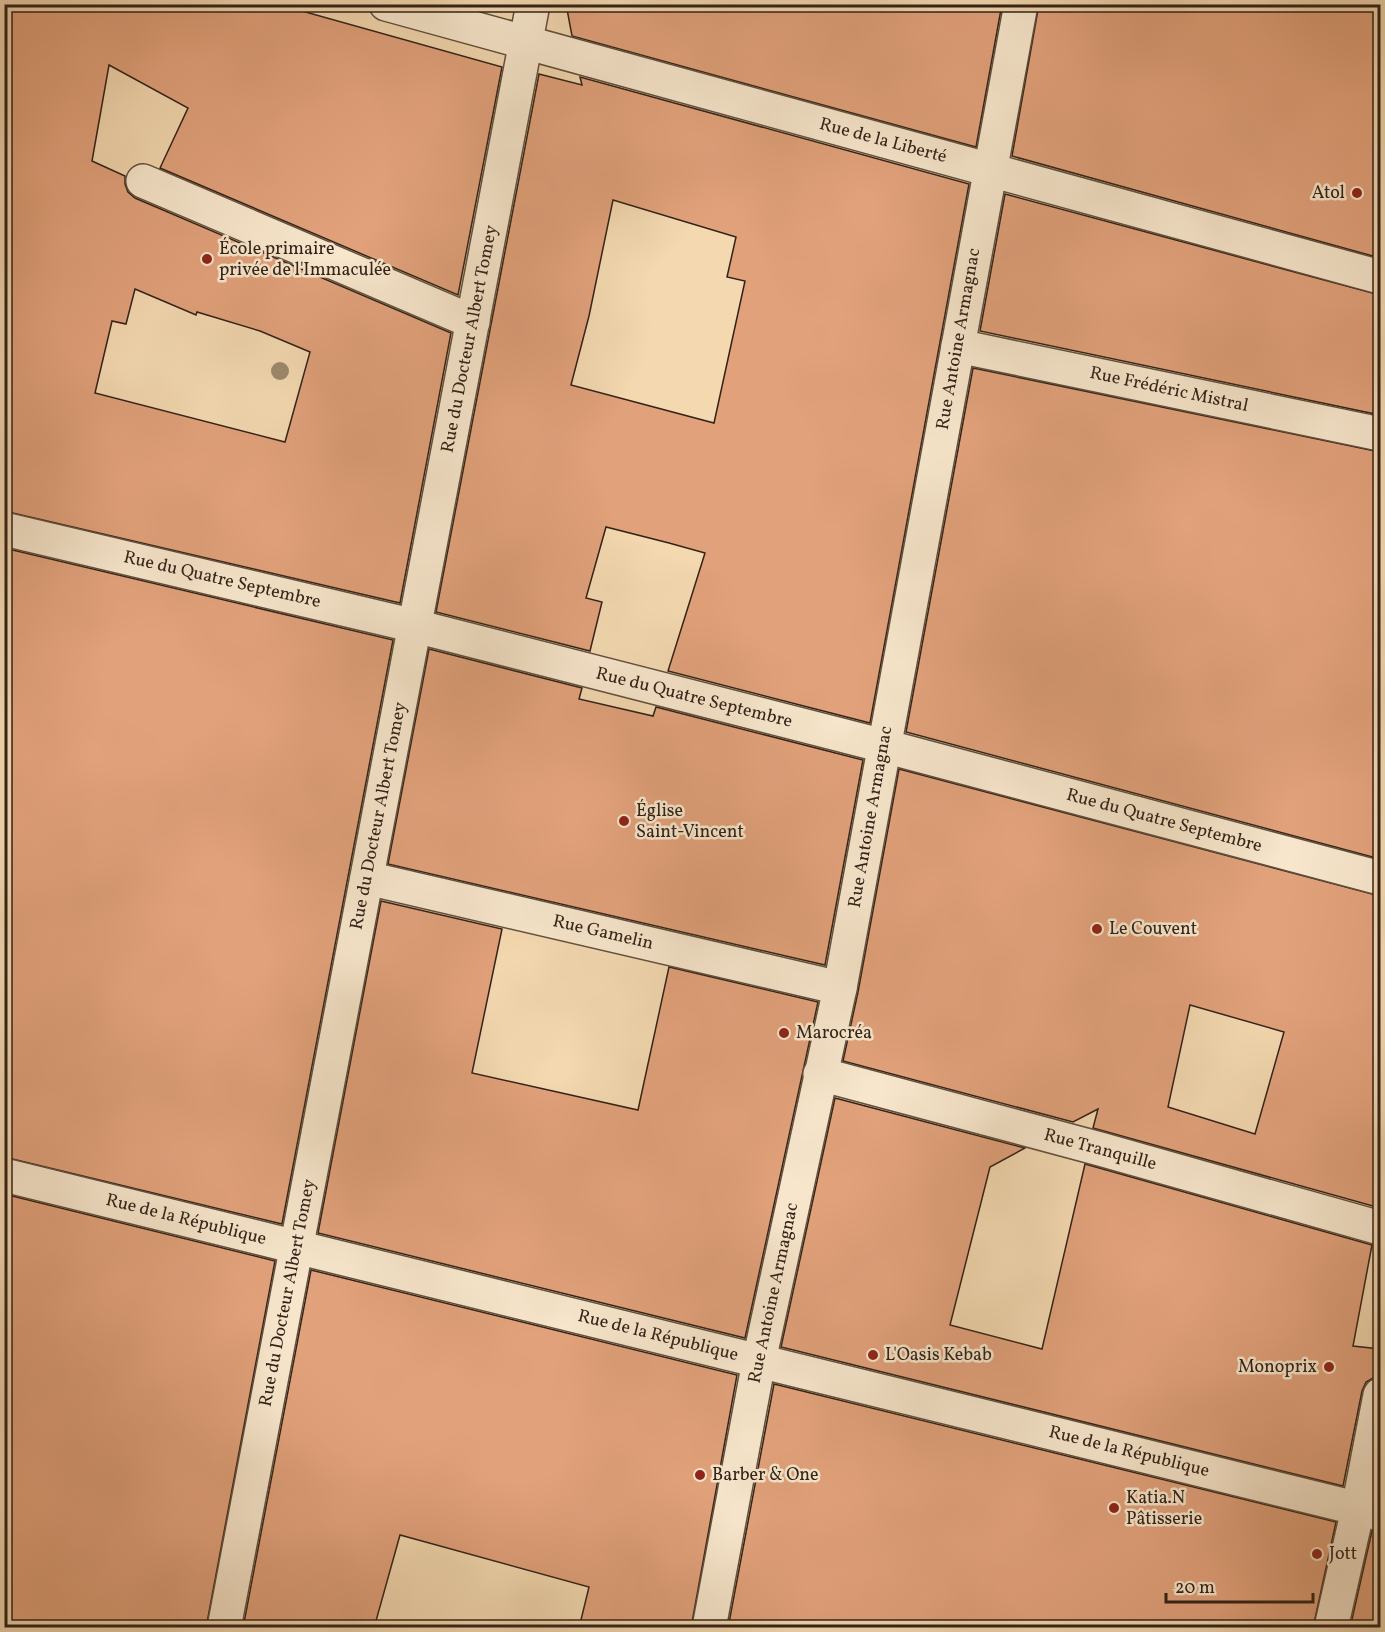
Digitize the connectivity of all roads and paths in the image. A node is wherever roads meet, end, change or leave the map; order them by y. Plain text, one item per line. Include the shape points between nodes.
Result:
1 (386, 4) edge
2 (533, 4) edge
3 (1021, 4) edge
4 (526, 42) junction
5 (991, 170) junction
6 (143, 181) dead end
7 (1380, 277) edge
8 (473, 322) junction
9 (958, 346) junction
10 (1380, 434) edge
11 (4, 529) edge
12 (415, 626) junction
13 (884, 746) junction
14 (367, 878) junction
15 (1380, 878) edge
16 (840, 988) junction
17 (820, 1074) junction
18 (4, 1175) edge
19 (1380, 1228) edge
20 (296, 1247) junction
21 (759, 1361) junction
22 (1380, 1395) edge
23 (1369, 1511) edge
24 (224, 1628) edge
25 (709, 1628) edge
26 (1331, 1628) edge

1 - 4 street, Rue de la Liberté
2 - 4 street, Rue du Docteur Albert Tomey
3 - 5 street, Rue Antoine Armagnac
4 - 5 street, Rue de la Liberté
4 - 8 street, Rue du Docteur Albert Tomey
5 - 7 street, Rue de la Liberté
5 - 9 street, Rue Antoine Armagnac
6 - 8 street
8 - 12 street, Rue du Docteur Albert Tomey
9 - 10 street, Rue Frédéric Mistral
9 - 13 street, Rue Antoine Armagnac
11 - 12 street, Rue du Quatre Septembre
12 - 13 street, Rue du Quatre Septembre
12 - 14 street, Rue du Docteur Albert Tomey
13 - 15 street, Rue du Quatre Septembre
13 - 16 street, Rue Antoine Armagnac
14 - 16 street, Rue Gamelin
14 - 20 street, Rue du Docteur Albert Tomey
16 - 17 street, Rue Antoine Armagnac
17 - 19 street, Rue Tranquille
17 - 21 street, Rue Antoine Armagnac
18 - 20 street, Rue de la République
20 - 21 street, Rue de la République
20 - 24 street, Rue du Docteur Albert Tomey
21 - 23 street, Rue de la République
21 - 25 street, Rue Antoine Armagnac
22 - 23 street
23 - 26 street

